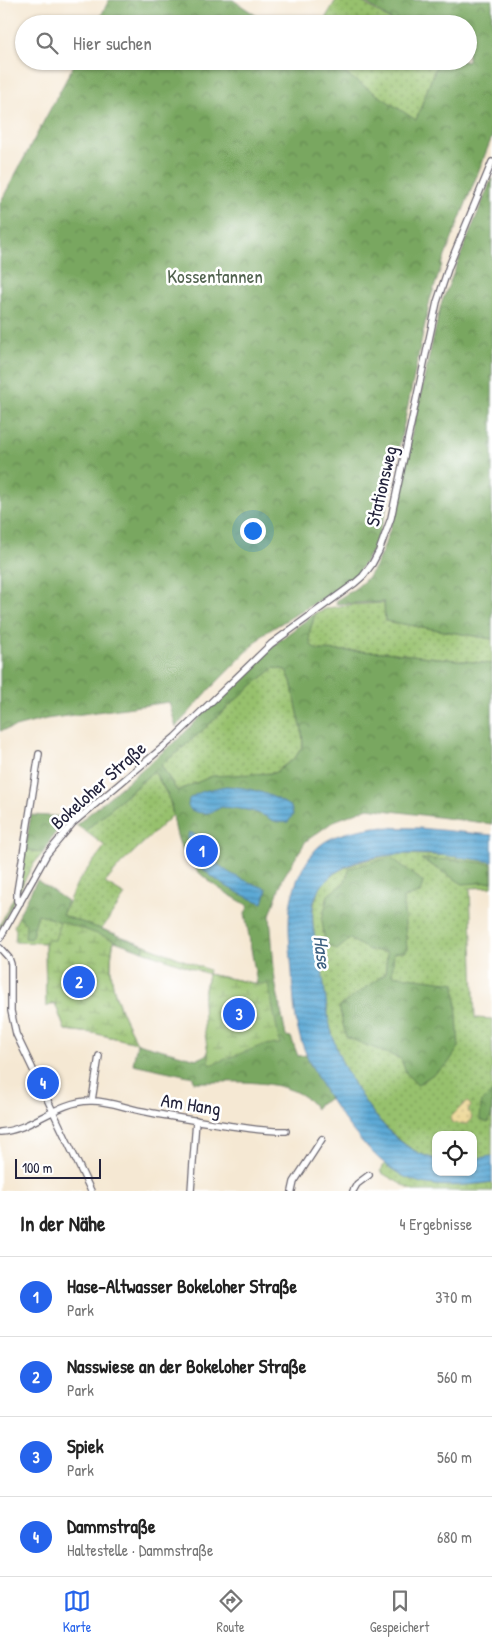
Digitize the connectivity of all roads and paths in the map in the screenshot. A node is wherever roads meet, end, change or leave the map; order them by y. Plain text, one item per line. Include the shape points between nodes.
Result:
1 (492, 162) edge
2 (175, 737) joint
3 (39, 754) dead end
4 (20, 904) junction
5 (0, 938) edge
6 (0, 948) edge
7 (100, 1056) dead end
8 (92, 1100) junction
9 (52, 1111) junction
10 (196, 1120) junction
11 (286, 1131) dead end
12 (0, 1132) edge
13 (322, 1139) dead end
14 (369, 1175) dead end
15 (91, 1191) edge
16 (191, 1191) edge
17 (292, 1191) edge
18 (353, 1191) edge

1 - 2 street, Stationsweg via 436,302 391,518 372,564 356,583 271,644
2 - 4 street, Bokeloher Straße via 73,823 47,854
3 - 4 street via 17,892
4 - 5 street, Bokeloher Straße
6 - 9 street via 11,964 16,1034
7 - 8 street
8 - 9 street, Am Hang
8 - 10 street, Am Hang
9 - 12 street, Am Hang via 19,1128
9 - 15 street
10 - 11 street, Am Hang via 273,1132
10 - 16 street
13 - 17 street via 294,1182
14 - 18 street

